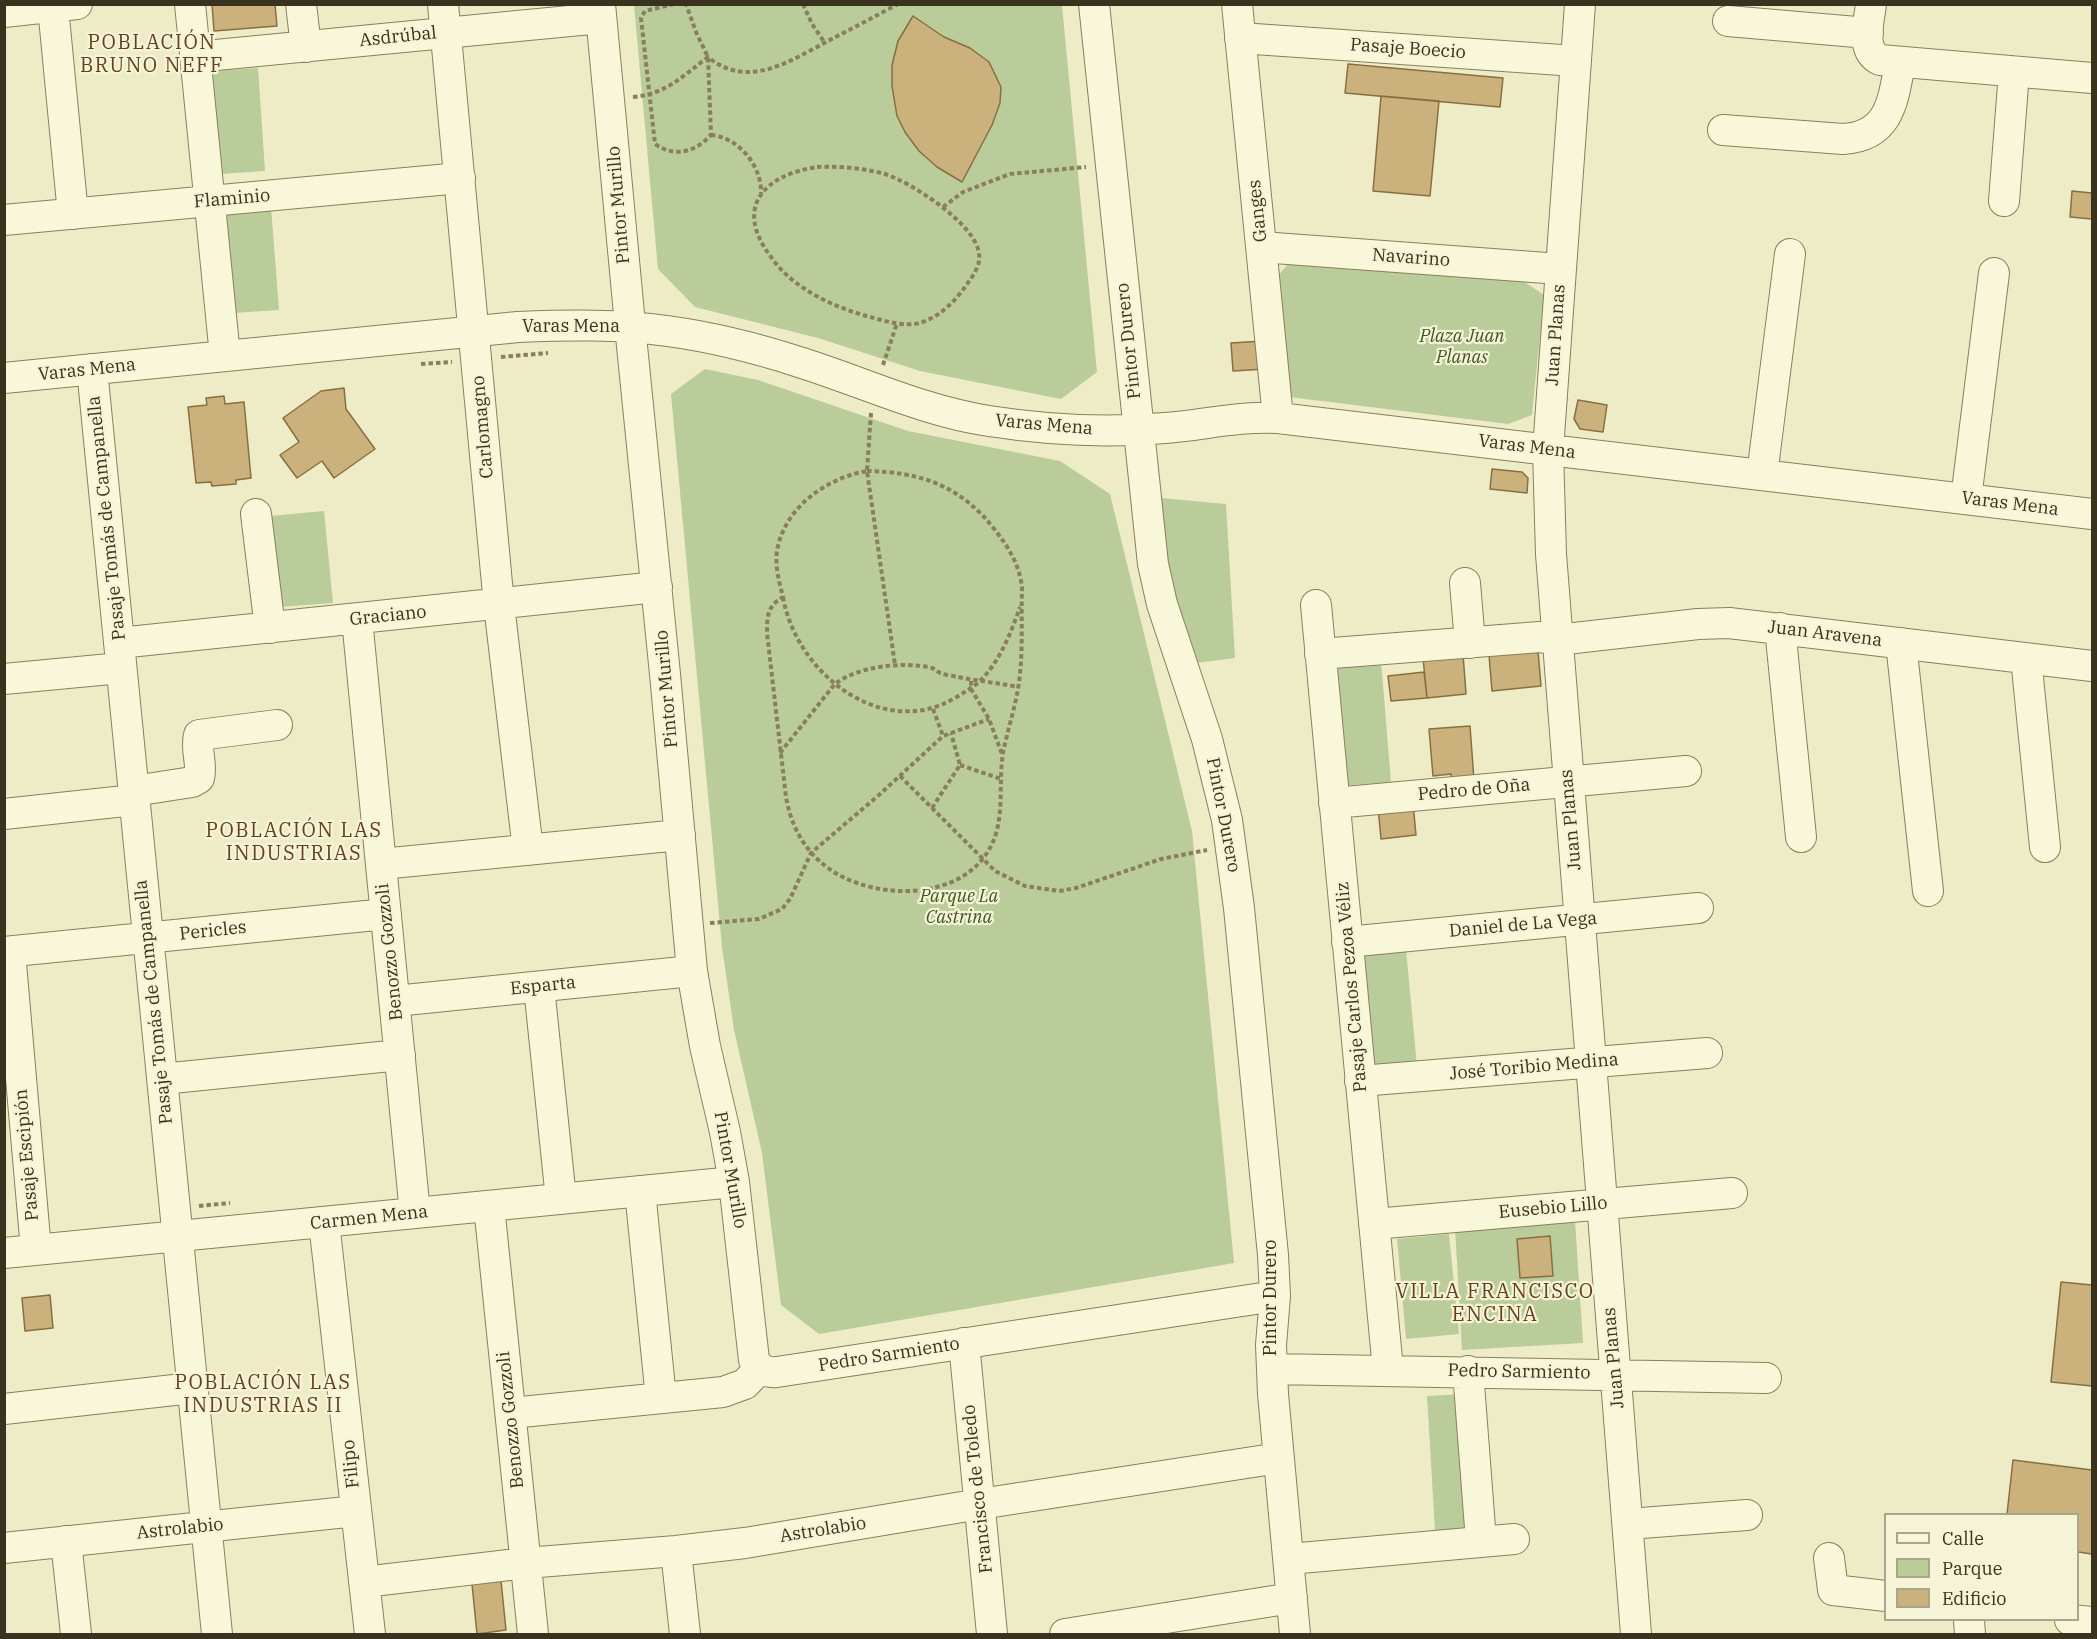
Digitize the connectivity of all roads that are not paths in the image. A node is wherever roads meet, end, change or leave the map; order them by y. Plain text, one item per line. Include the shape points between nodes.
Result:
1 (190, 4) edge
2 (301, 4) edge
3 (1094, 4) edge
4 (1237, 4) edge
5 (1580, 4) edge
6 (65, 6) edge
7 (600, 11) edge
8 (4, 12) edge
9 (444, 19) edge
10 (1728, 21) dead end
11 (1870, 31) edge
12 (1240, 38) junction
13 (306, 47) junction
14 (195, 57) junction
15 (1576, 61) junction
16 (1900, 63) junction
17 (2014, 72) junction
18 (2092, 78) edge
19 (1723, 130) dead end
20 (460, 178) junction
21 (210, 201) junction
22 (2004, 201) dead end
23 (73, 214) junction
24 (4, 220) edge
25 (1261, 247) junction
26 (1790, 254) dead end
27 (1560, 269) junction
28 (1994, 273) dead end
29 (630, 327) junction
30 (475, 332) junction
31 (225, 356) junction
32 (92, 369) junction
33 (4, 378) edge
34 (1278, 418) junction
35 (1139, 430) junction
36 (1548, 450) junction
37 (1762, 475) junction
38 (1966, 499) junction
39 (256, 514) dead end
40 (2092, 514) edge
41 (1465, 583) dead end
42 (657, 588) junction
43 (499, 605) junction
44 (1316, 605) dead end
45 (357, 619) junction
46 (270, 628) junction
47 (1780, 628) junction
48 (1557, 640) junction
49 (1470, 643) junction
50 (1901, 643) junction
51 (1320, 654) junction
52 (120, 656) junction
53 (2026, 658) junction
54 (2092, 666) edge
55 (4, 679) edge
56 (277, 725) dead end
57 (1686, 771) dead end
58 (1568, 782) junction
59 (134, 796) junction
60 (1334, 802) junction
61 (4, 814) edge
62 (680, 835) junction
63 (1801, 837) dead end
64 (2045, 847) dead end
65 (528, 850) junction
66 (381, 864) junction
67 (1928, 891) dead end
68 (1698, 908) dead end
69 (386, 914) junction
70 (1579, 920) junction
71 (148, 938) junction
72 (1347, 942) junction
73 (7, 952) edge
74 (692, 971) junction
75 (539, 987) junction
76 (394, 1001) junction
77 (1707, 1053) dead end
78 (400, 1055) junction
79 (1591, 1062) junction
80 (162, 1079) junction
81 (1360, 1081) junction
82 (13, 1094) edge
83 (734, 1182) junction
84 (640, 1191) junction
85 (1732, 1193) dead end
86 (561, 1199) junction
87 (1602, 1204) junction
88 (489, 1206) junction
89 (415, 1213) junction
90 (324, 1222) junction
91 (1374, 1224) junction
92 (177, 1236) junction
93 (36, 1250) junction
94 (4, 1253) edge
95 (1275, 1296) junction
96 (964, 1344) junction
97 (760, 1368) junction
98 (1272, 1369) junction
99 (1388, 1370) junction
100 (1468, 1371) junction
101 (1616, 1374) junction
102 (1766, 1378) dead end
103 (192, 1388) junction
104 (661, 1398) junction
105 (4, 1409) edge
106 (511, 1413) junction
107 (1279, 1458) junction
108 (980, 1504) junction
109 (356, 1511) junction
110 (1747, 1515) dead end
111 (1628, 1524) junction
112 (206, 1527) junction
113 (1514, 1539) dead end
114 (1481, 1541) junction
115 (66, 1542) junction
116 (4, 1548) edge
117 (676, 1551) junction
118 (1829, 1558) dead end
119 (1288, 1559) junction
120 (526, 1563) junction
121 (364, 1582) junction
122 (1884, 1596) edge
123 (1292, 1598) junction
124 (76, 1635) edge
125 (217, 1635) edge
126 (370, 1635) edge
127 (533, 1635) edge
128 (685, 1635) edge
129 (992, 1635) edge
130 (1065, 1635) edge
131 (1295, 1635) edge
132 (1636, 1635) edge

1 - 14 street
2 - 13 street
3 - 35 street, Pintor Durero
4 - 12 street, Ganges
5 - 15 street, Juan Planas
6 - 8 street
6 - 23 street
7 - 9 street, Asdrúbal
7 - 29 street, Pintor Murillo
9 - 13 street, Asdrúbal
9 - 20 street, Carlomagno
10 - 11 street
11 - 16 street via 1880,60
12 - 15 street, Pasaje Boecio
12 - 25 street, Ganges
13 - 14 street, Asdrúbal
14 - 21 street
15 - 27 street, Juan Planas
16 - 17 street
16 - 19 street via 1889,112 1876,128 1860,136 1843,139
17 - 18 street
17 - 22 street
20 - 21 street, Flaminio
20 - 30 street, Carlomagno
21 - 23 street, Flaminio
21 - 31 street
23 - 24 street, Flaminio
25 - 27 street, Navarino
25 - 34 street, Ganges
26 - 37 street
27 - 36 street, Juan Planas
28 - 38 street
29 - 30 street, Varas Mena via 562,325
29 - 35 street, Varas Mena via 764,351 968,417 1054,428
29 - 42 street, Pintor Murillo
30 - 31 street, Varas Mena
30 - 43 street, Carlomagno
31 - 32 street, Varas Mena
32 - 33 street, Varas Mena
32 - 52 street, Pasaje Tomás de Campanella
34 - 35 street, Varas Mena via 1242,418
34 - 36 street, Varas Mena
35 - 95 street, Pintor Durero via 1157,585 1208,739 1227,820 1248,996
36 - 37 street, Varas Mena
36 - 48 street, Juan Planas
37 - 38 street, Varas Mena
38 - 40 street, Varas Mena
39 - 46 street
41 - 49 street
42 - 43 street, Graciano
42 - 62 street, Pintor Murillo
43 - 45 street, Graciano
43 - 65 street, Carlomagno
44 - 51 street, Pasaje Carlos Pezoa Véliz
45 - 46 street, Graciano
45 - 66 street, Benozzo Gozzoli
46 - 52 street, Graciano
47 - 48 street, Juan Aravena via 1714,624
47 - 50 street, Juan Aravena
47 - 63 street
48 - 49 street, Juan Aravena
48 - 58 street, Juan Planas
49 - 51 street, Juan Aravena
50 - 53 street, Juan Aravena
50 - 67 street
51 - 60 street, Pasaje Carlos Pezoa Véliz
52 - 55 street, Graciano
52 - 59 street, Pasaje Tomás de Campanella
53 - 54 street, Juan Aravena
53 - 64 street
56 - 59 street via 199,735 199,778
57 - 58 street, Pedro de Oña
58 - 60 street, Pedro de Oña
58 - 70 street, Juan Planas
59 - 61 street
59 - 71 street, Pasaje Tomás de Campanella
60 - 72 street, Pasaje Carlos Pezoa Véliz
62 - 65 street
62 - 74 street, Pintor Murillo
65 - 66 street
66 - 69 street, Benozzo Gozzoli
68 - 70 street, Daniel de La Vega
69 - 71 street, Pericles
69 - 76 street, Benozzo Gozzoli
70 - 72 street, Daniel de La Vega
70 - 79 street, Juan Planas
71 - 73 street, Pericles
71 - 80 street, Pasaje Tomás de Campanella
72 - 81 street, Pasaje Carlos Pezoa Véliz
73 - 82 street, Pasaje Escipión
74 - 75 street, Esparta
74 - 83 street, Pintor Murillo
75 - 76 street, Esparta
75 - 86 street
76 - 78 street, Benozzo Gozzoli
77 - 79 street, José Toribio Medina
78 - 80 street
78 - 89 street, Benozzo Gozzoli
79 - 81 street, José Toribio Medina
79 - 87 street, Juan Planas
80 - 92 street, Pasaje Tomás de Campanella
81 - 91 street, Pasaje Carlos Pezoa Véliz
82 - 93 street, Pasaje Escipión
83 - 84 street, Carmen Mena
83 - 97 street, Pintor Murillo via 752,1355
84 - 86 street, Carmen Mena
84 - 104 street
85 - 87 street, Eusebio Lillo
86 - 88 street, Carmen Mena
87 - 91 street, Eusebio Lillo
87 - 101 street, Juan Planas
88 - 89 street, Carmen Mena
88 - 106 street, Benozzo Gozzoli
89 - 90 street, Carmen Mena
90 - 92 street, Carmen Mena
90 - 109 street, Filipo
91 - 99 street, Pasaje Carlos Pezoa Véliz
92 - 93 street, Carmen Mena
92 - 103 street, Pasaje Tomás de Campanella
93 - 94 street, Carmen Mena
95 - 96 street, Pedro Sarmiento
95 - 98 street, Pintor Durero
96 - 97 street, Pedro Sarmiento via 777,1372
96 - 108 street, Francisco de Toledo
97 - 104 street via 746,1384 732,1390
98 - 99 street, Pedro Sarmiento
98 - 107 street, Pintor Durero
99 - 100 street, Pedro Sarmiento
100 - 101 street, Pedro Sarmiento
100 - 114 street
101 - 102 street, Pedro Sarmiento
101 - 111 street, Juan Planas
103 - 105 street
103 - 112 street, Pasaje Tomás de Campanella
104 - 106 street
106 - 120 street, Benozzo Gozzoli
107 - 108 street, Astrolabio
107 - 119 street, Pintor Durero
108 - 117 street, Astrolabio
108 - 129 street, Francisco de Toledo
109 - 112 street, Astrolabio
109 - 121 street, Filipo
110 - 111 street
111 - 132 street, Juan Planas
112 - 115 street, Astrolabio
112 - 125 street, Pasaje Tomás de Campanella
113 - 114 street
114 - 119 street
115 - 116 street, Astrolabio
115 - 124 street
117 - 120 street, Astrolabio
117 - 128 street
118 - 122 street via 1833,1590
119 - 123 street, Pintor Durero
120 - 121 street, Astrolabio
120 - 127 street, Benozzo Gozzoli
121 - 126 street, Filipo
123 - 130 street
123 - 131 street, Pintor Durero

